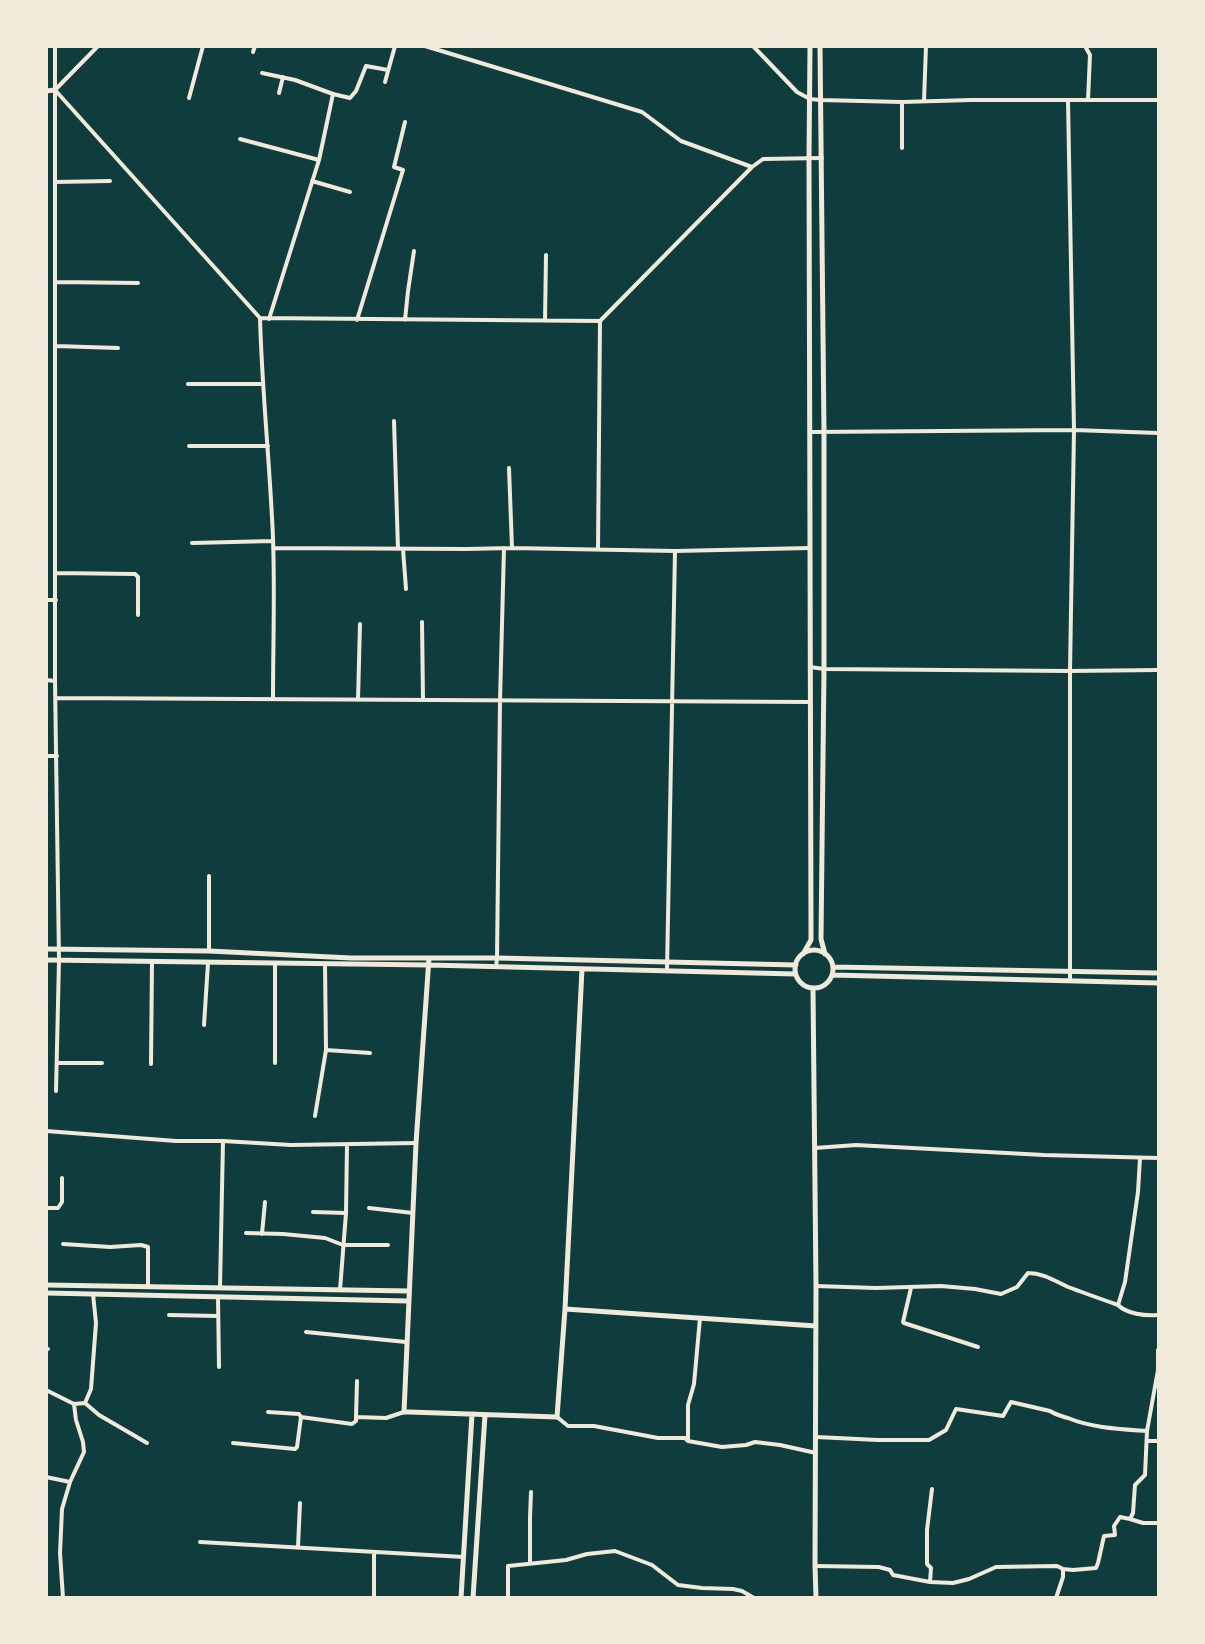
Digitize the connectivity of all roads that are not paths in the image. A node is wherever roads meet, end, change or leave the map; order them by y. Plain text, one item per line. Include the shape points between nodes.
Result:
1 (55, 46) edge
2 (98, 46) edge
3 (203, 46) edge
4 (255, 46) edge
5 (394, 46) edge
6 (425, 46) edge
7 (753, 46) edge
8 (810, 46) edge
9 (820, 46) edge
10 (926, 46) edge
11 (1086, 46) edge
12 (253, 52) dead end
13 (387, 70) junction
14 (261, 72) dead end
15 (284, 77) junction
16 (385, 82) dead end
17 (55, 90) junction
18 (46, 91) edge
19 (279, 93) dead end
20 (333, 94) junction
21 (189, 98) dead end
22 (810, 99) junction
23 (820, 100) junction
24 (1068, 100) junction
25 (1088, 100) junction
26 (1158, 100) edge
27 (924, 101) junction
28 (902, 102) junction
29 (405, 122) dead end
30 (240, 139) dead end
31 (902, 148) dead end
32 (809, 158) junction
33 (822, 158) junction
34 (319, 160) junction
35 (752, 167) junction
36 (110, 181) dead end
37 (312, 181) junction
38 (55, 182) junction
39 (350, 192) dead end
40 (414, 251) dead end
41 (546, 255) dead end
42 (55, 282) junction
43 (138, 283) dead end
44 (260, 318) junction
45 (269, 319) junction
46 (357, 320) junction
47 (405, 320) junction
48 (545, 321) junction
49 (600, 321) junction
50 (56, 346) junction
51 (118, 348) dead end
52 (188, 384) dead end
53 (262, 384) junction
54 (394, 421) dead end
55 (1074, 430) junction
56 (824, 431) junction
57 (810, 432) junction
58 (1158, 433) edge
59 (189, 446) dead end
60 (268, 446) junction
61 (509, 468) dead end
62 (273, 541) junction
63 (192, 543) dead end
64 (273, 548) junction
65 (504, 548) junction
66 (512, 548) junction
67 (810, 548) junction
68 (401, 549) junction
69 (598, 549) junction
70 (675, 551) junction
71 (56, 573) junction
72 (406, 589) dead end
73 (46, 600) edge
74 (56, 600) junction
75 (138, 615) dead end
76 (422, 622) dead end
77 (360, 624) dead end
78 (810, 667) junction
79 (824, 669) junction
80 (1158, 670) edge
81 (1070, 671) junction
82 (46, 680) edge
83 (55, 681) junction
84 (56, 698) junction
85 (273, 699) junction
86 (358, 700) junction
87 (423, 700) junction
88 (500, 701) junction
89 (673, 702) junction
90 (810, 702) junction
91 (46, 756) edge
92 (57, 756) junction
93 (209, 876) dead end
94 (46, 949) edge
95 (58, 949) junction
96 (209, 951) junction
97 (802, 954) junction
98 (825, 954) junction
99 (429, 958) junction
100 (497, 958) junction
101 (46, 960) edge
102 (59, 960) junction
103 (152, 961) junction
104 (667, 962) junction
105 (208, 963) junction
106 (275, 963) junction
107 (325, 964) junction
108 (796, 964) junction
109 (429, 966) junction
110 (833, 967) junction
111 (495, 968) junction
112 (582, 969) junction
113 (667, 971) junction
114 (1070, 971) junction
115 (1158, 973) edge
116 (795, 974) junction
117 (832, 975) junction
118 (1070, 981) junction
119 (1158, 982) edge
120 (813, 989) junction
121 (204, 1025) dead end
122 (326, 1050) junction
123 (370, 1053) dead end
124 (57, 1063) junction
125 (275, 1063) dead end
126 (102, 1064) dead end
127 (151, 1064) dead end
128 (56, 1091) dead end
129 (315, 1116) dead end
130 (46, 1131) edge
131 (223, 1140) junction
132 (416, 1143) junction
133 (347, 1145) junction
134 (815, 1148) junction
135 (1140, 1158) junction
136 (1158, 1158) edge
137 (62, 1178) dead end
138 (265, 1202) dead end
139 (46, 1208) edge
140 (369, 1209) dead end
141 (313, 1212) dead end
142 (346, 1213) junction
143 (414, 1213) junction
144 (246, 1233) dead end
145 (262, 1234) junction
146 (63, 1244) dead end
147 (343, 1245) junction
148 (388, 1245) dead end
149 (46, 1285) edge
150 (148, 1286) junction
151 (220, 1287) junction
152 (816, 1287) junction
153 (911, 1288) junction
154 (340, 1290) junction
155 (409, 1292) junction
156 (46, 1293) edge
157 (93, 1294) junction
158 (218, 1297) junction
159 (408, 1301) junction
160 (1118, 1305) junction
161 (565, 1309) junction
162 (169, 1315) dead end
163 (218, 1316) junction
164 (1158, 1317) edge
165 (700, 1318) junction
166 (816, 1326) junction
167 (306, 1332) dead end
168 (406, 1342) junction
169 (978, 1347) dead end
170 (1158, 1350) edge
171 (219, 1367) dead end
172 (357, 1381) dead end
173 (46, 1390) edge
174 (85, 1403) junction
175 (75, 1404) junction
176 (268, 1412) dead end
177 (404, 1412) junction
178 (472, 1414) junction
179 (485, 1415) junction
180 (301, 1417) junction
181 (356, 1417) junction
182 (557, 1418) junction
183 (1147, 1431) junction
184 (816, 1437) junction
185 (688, 1441) junction
186 (1158, 1441) edge
187 (1147, 1442) junction
188 (147, 1443) dead end
189 (233, 1443) dead end
190 (816, 1453) junction
191 (46, 1477) edge
192 (70, 1482) junction
193 (932, 1489) dead end
194 (531, 1492) dead end
195 (300, 1503) dead end
196 (1130, 1519) junction
197 (1158, 1523) edge
198 (200, 1542) dead end
199 (298, 1547) junction
200 (374, 1552) junction
201 (464, 1557) junction
202 (530, 1563) junction
203 (814, 1566) junction
204 (1063, 1569) junction
205 (930, 1582) junction
206 (752, 1597) edge
207 (63, 1598) edge
208 (374, 1598) edge
209 (461, 1598) edge
210 (473, 1598) edge
211 (508, 1598) edge
212 (816, 1598) edge
213 (1056, 1598) edge

1 - 17 street
2 - 17 street
3 - 21 street
4 - 12 street
5 - 13 street
6 - 35 street via 642,112 681,141
7 - 22 street via 797,92
8 - 22 street
9 - 23 street
10 - 27 street
11 - 25 street via 1090,55
13 - 16 street
13 - 20 street via 366,66 350,98
14 - 15 street
15 - 19 street
15 - 20 street
17 - 18 street
17 - 38 street
17 - 44 street
20 - 34 street
22 - 23 street
22 - 32 street
23 - 28 street
23 - 33 street
24 - 25 street
24 - 27 street
24 - 55 street
25 - 26 street
27 - 28 street
28 - 31 street
29 - 46 street via 394,167 403,170
30 - 34 street
32 - 33 street
32 - 35 street via 763,159
32 - 57 street
33 - 56 street
34 - 37 street
35 - 49 street
36 - 38 street
37 - 39 street
37 - 45 street
38 - 42 street
40 - 47 street
41 - 48 street
42 - 43 street
42 - 50 street
44 - 45 street
44 - 53 street
45 - 46 street
46 - 47 street
47 - 48 street
48 - 49 street
49 - 69 street
50 - 51 street
50 - 71 street
52 - 53 street
53 - 60 street
54 - 68 street
55 - 56 street
55 - 58 street
55 - 81 street
56 - 57 street
56 - 79 street
57 - 67 street
59 - 60 street
60 - 62 street
61 - 66 street
62 - 63 street
62 - 64 street
64 - 68 street
64 - 85 street
65 - 66 street
65 - 68 street
65 - 88 street
66 - 69 street
67 - 70 street
67 - 78 street
68 - 72 street
69 - 70 street
70 - 89 street
71 - 74 street
71 - 75 street via 135,573
73 - 74 street
74 - 83 street
76 - 87 street
77 - 86 street
78 - 79 street
78 - 90 street
79 - 81 street
79 - 98 street via 821,939
80 - 81 street
81 - 114 street
82 - 83 street
83 - 84 street
84 - 85 street
84 - 92 street
85 - 86 street
86 - 87 street
87 - 88 street
88 - 89 street
88 - 100 street
89 - 90 street
89 - 104 street
90 - 97 street via 811,940
91 - 92 street
92 - 95 street
93 - 96 street
94 - 95 street
95 - 96 street
95 - 102 street
96 - 99 street
97 - 98 street via 816,950
97 - 108 street
98 - 110 street
99 - 100 street
99 - 109 street
100 - 104 street
100 - 111 street
101 - 102 street
102 - 103 street
102 - 124 street
103 - 105 street
103 - 127 street
104 - 108 street
104 - 113 street
105 - 106 street
105 - 121 street
106 - 107 street
106 - 125 street
107 - 109 street
107 - 122 street
108 - 116 street
109 - 111 street
109 - 132 street
110 - 114 street
110 - 117 street
111 - 112 street
112 - 113 street
112 - 161 street
113 - 116 street
114 - 115 street
114 - 118 street
116 - 120 street via 802,984
117 - 118 street
117 - 120 street via 825,985
118 - 119 street
120 - 134 street
122 - 123 street
122 - 129 street
124 - 126 street
124 - 128 street
130 - 131 street via 176,1141
131 - 133 street
131 - 151 street
132 - 133 street
132 - 143 street
133 - 142 street
134 - 135 street via 856,1145
134 - 152 street
135 - 136 street
135 - 160 street via 1125,1282
137 - 139 street via 62,1202 58,1208
138 - 145 street
140 - 143 street
141 - 142 street
142 - 147 street
143 - 155 street
144 - 145 street
145 - 147 street via 325,1238
146 - 150 street via 148,1247
147 - 148 street
147 - 154 street
149 - 150 street
150 - 151 street
151 - 154 street
152 - 153 street
152 - 166 street
153 - 160 street via 941,1286 1001,1294 1033,1273
153 - 169 street via 904,1323
154 - 155 street
155 - 159 street
156 - 157 street
157 - 158 street
157 - 174 street via 93,1373
158 - 159 street
158 - 163 street
159 - 168 street
160 - 164 street via 1137,1314
161 - 165 street
161 - 182 street
162 - 163 street
163 - 171 street
165 - 166 street
165 - 185 street via 694,1384 688,1405
166 - 184 street
167 - 168 street
168 - 177 street
170 - 183 street
172 - 181 street
173 - 175 street
174 - 175 street
174 - 188 street
175 - 192 street via 84,1452
176 - 180 street
177 - 178 street
177 - 181 street via 387,1418
178 - 179 street
178 - 201 street
179 - 182 street
179 - 210 street
180 - 181 street via 352,1424
180 - 189 street via 295,1449
182 - 185 street via 568,1426 594,1426
183 - 184 street via 1076,1423 1050,1411 1011,1402 1003,1416 956,1409 946,1430 929,1440
183 - 187 street
184 - 190 street
185 - 190 street via 722,1447 755,1442
186 - 187 street
187 - 196 street via 1145,1475 1135,1485
190 - 203 street
191 - 192 street
192 - 207 street via 62,1509
193 - 205 street via 927,1541
194 - 202 street
195 - 199 street
196 - 197 street
196 - 204 street via 1120,1517 1114,1526 1115,1535 1104,1536 1096,1568
198 - 199 street
199 - 200 street
200 - 201 street
200 - 208 street
201 - 209 street
202 - 206 street via 615,1551 652,1565 678,1585 733,1589
202 - 211 street via 508,1566
203 - 205 street via 879,1567 893,1575
203 - 212 street
204 - 205 street via 996,1567 953,1584
204 - 213 street

